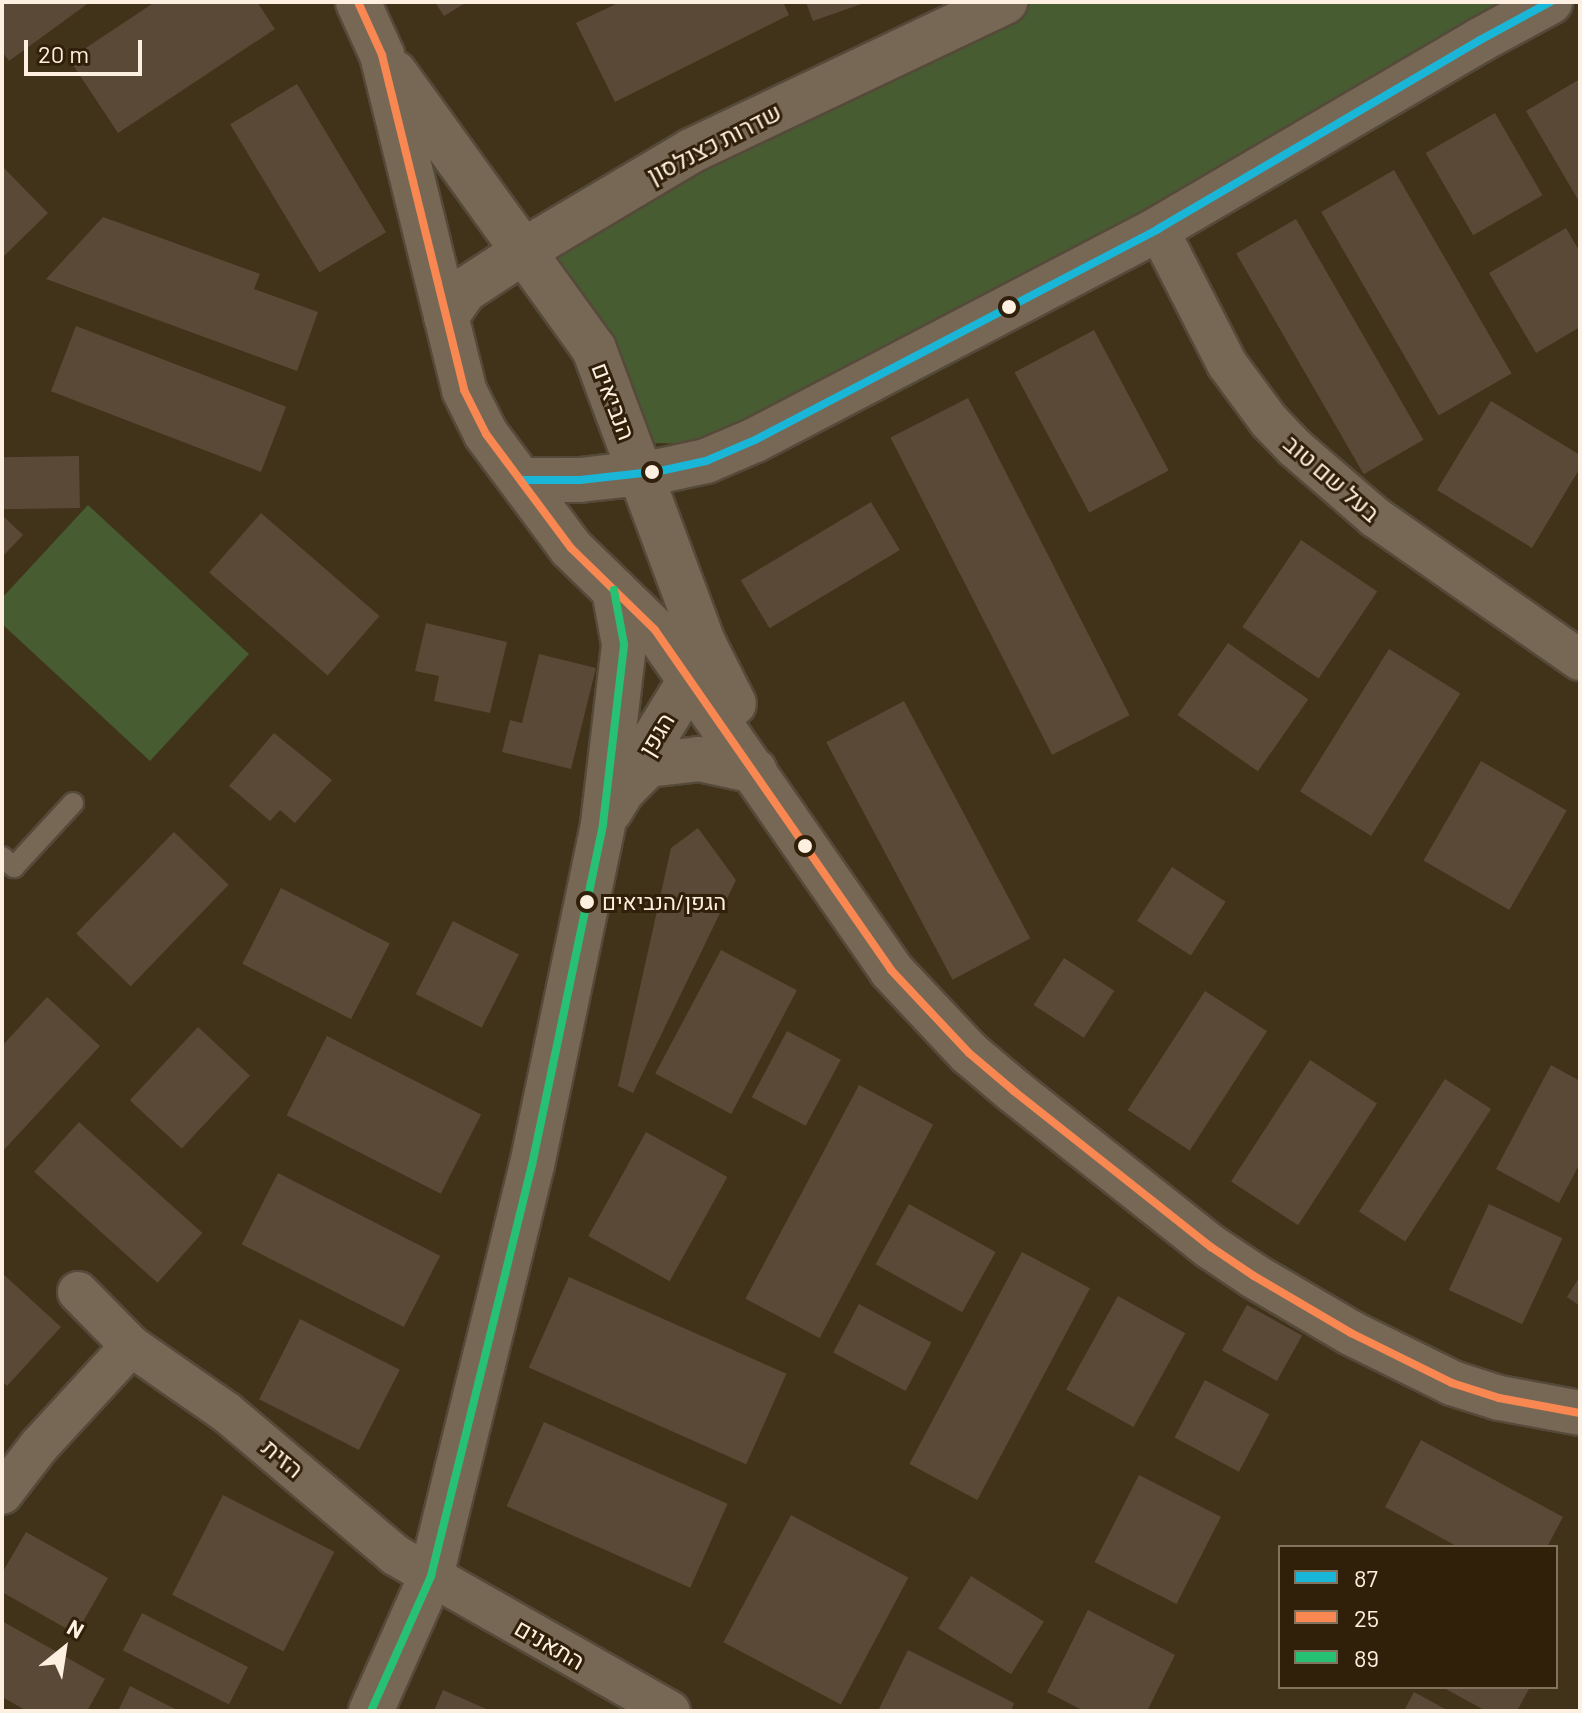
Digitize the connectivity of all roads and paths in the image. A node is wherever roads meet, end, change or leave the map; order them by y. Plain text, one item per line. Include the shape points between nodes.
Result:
1 (358, 2) edge
2 (1005, 2) edge
3 (1550, 2) edge
4 (382, 55) junction
5 (1158, 229) junction
6 (525, 250) junction
7 (446, 317) junction
8 (641, 472) junction
9 (522, 480) junction
10 (614, 590) junction
11 (1580, 660) edge
12 (697, 661) junction
13 (755, 771) junction
14 (73, 803) dead end
15 (613, 807) junction
16 (797, 830) junction
17 (2, 857) edge
18 (78, 1292) dead end
19 (131, 1346) junction
20 (1580, 1413) edge
21 (2, 1494) edge
22 (431, 1576) junction
23 (371, 1711) edge
24 (670, 1711) edge

1 - 4 street, הנביאים
2 - 6 street, שדרות כצנלסון via 691,151
3 - 5 street
4 - 6 street, הנביאים
4 - 7 street, הנביאים
5 - 8 street via 755,440 706,461
5 - 11 street, בעל שם טוב via 1227,364 1295,448 1375,517
6 - 7 street, שדרות כצנלסון via 465,290
6 - 8 street, הנביאים via 594,349
7 - 9 street, הנביאים via 464,390 486,434
8 - 9 street
8 - 12 street, הנביאים
9 - 10 street, הנביאים via 571,548
10 - 12 street, הנביאים
10 - 15 street, הגפן via 624,644
12 - 13 street, הנביאים
12 - 15 street, הגפן
12 - 16 street, הנביאים
13 - 15 street via 699,759 648,765
13 - 16 street, הנביאים
14 - 17 lane via 14,867
15 - 22 street, הגפן
16 - 20 street, הנביאים via 891,970 927,1011 1025,1100 1211,1247 1351,1333 1452,1383
18 - 19 street, הזית
19 - 21 street
19 - 22 street, הזית via 226,1412 395,1555
22 - 23 street, הגפן
22 - 24 street, התאנים

